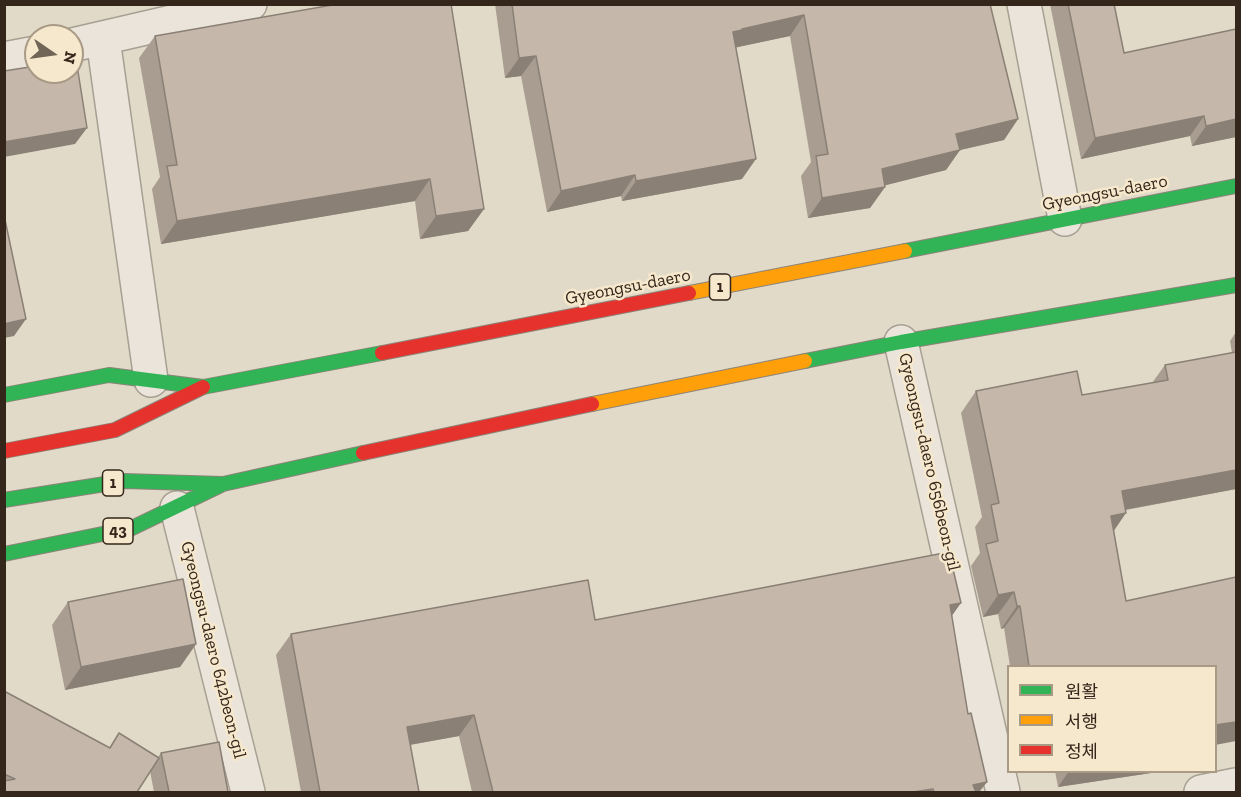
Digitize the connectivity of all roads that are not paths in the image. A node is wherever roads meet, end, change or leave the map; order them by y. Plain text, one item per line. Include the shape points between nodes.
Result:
1 (250, 4) edge
2 (1024, 4) edge
3 (88, 42) edge
4 (24, 55) edge
5 (4, 59) edge
6 (1236, 186) edge
7 (1065, 219) junction
8 (1236, 285) edge
9 (902, 342) junction
10 (151, 380) junction
11 (203, 387) junction
12 (4, 395) edge
13 (4, 451) edge
14 (223, 484) junction
15 (4, 500) edge
16 (177, 508) junction
17 (4, 554) edge
18 (1236, 785) edge
19 (248, 792) edge
20 (1003, 792) edge
21 (1201, 792) edge

1 - 3 street
2 - 7 street
3 - 10 street
4 - 5 street
6 - 7 main road, Gyeongsu-daero / 1
7 - 11 main road, Gyeongsu-daero / 1
8 - 9 main road, 1
9 - 14 main road, 1 via 502,422
9 - 20 street, Gyeongsu-daero 656beon-gil
10 - 11 main road, Gyeongsu-daero
10 - 12 main road, Gyeongsu-daero via 109,375
11 - 13 main road, Gyeongsu-daero / 1 via 115,430
14 - 15 main road, 1 via 124,481
14 - 16 main road, 43
16 - 17 main road, 43 via 132,528
16 - 19 street, Gyeongsu-daero 642beon-gil
18 - 21 street

